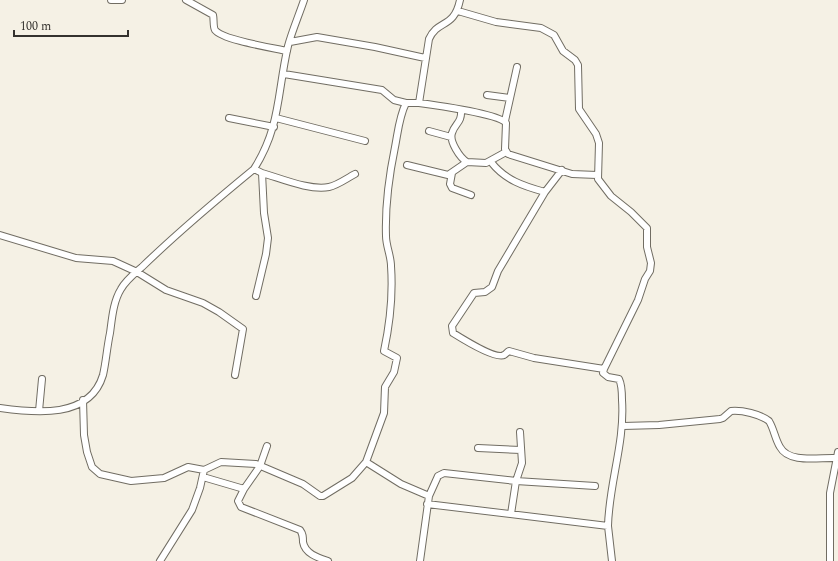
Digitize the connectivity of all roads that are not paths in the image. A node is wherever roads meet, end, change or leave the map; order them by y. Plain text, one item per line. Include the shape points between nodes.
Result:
1 (111, 0) edge
2 (122, 0) edge
3 (186, 0) edge
4 (304, 0) edge
5 (460, 0) edge
6 (458, 11) junction
7 (290, 42) junction
8 (287, 51) junction
9 (425, 58) junction
10 (518, 67) dead end
11 (284, 74) junction
12 (487, 95) dead end
13 (510, 98) junction
14 (419, 102) junction
15 (406, 103) junction
16 (462, 110) junction
17 (229, 118) dead end
18 (276, 118) junction
19 (505, 121) junction
20 (274, 128) junction
21 (429, 131) dead end
22 (451, 137) junction
23 (365, 142) dead end
24 (506, 152) junction
25 (467, 162) junction
26 (491, 162) junction
27 (407, 165) dead end
28 (254, 169) junction
29 (562, 170) junction
30 (262, 173) junction
31 (452, 173) junction
32 (354, 174) dead end
33 (597, 175) junction
34 (545, 192) junction
35 (471, 195) dead end
36 (0, 235) edge
37 (137, 272) junction
38 (256, 296) dead end
39 (604, 369) junction
40 (236, 375) dead end
41 (42, 379) dead end
42 (83, 400) junction
43 (0, 408) edge
44 (39, 411) junction
45 (623, 426) junction
46 (520, 432) dead end
47 (267, 446) dead end
48 (478, 448) dead end
49 (521, 450) junction
50 (837, 455) edge
51 (366, 462) junction
52 (260, 466) junction
53 (204, 470) junction
54 (203, 477) junction
55 (516, 481) junction
56 (595, 486) dead end
57 (244, 489) junction
58 (429, 496) junction
59 (427, 504) junction
60 (510, 514) junction
61 (608, 526) junction
62 (160, 561) edge
63 (328, 561) edge
64 (420, 561) edge
65 (612, 561) edge
66 (830, 561) edge

1 - 2 street
3 - 8 street via 213,15 214,28 217,32 235,40
4 - 7 street
5 - 6 street
6 - 9 street via 432,32
6 - 33 street via 501,23 541,28 554,35 563,51 578,65 579,109 599,143
7 - 8 street
7 - 9 street via 318,37
8 - 11 street
9 - 14 street
10 - 13 street
11 - 15 street via 382,90 394,100
11 - 18 street
12 - 13 street
13 - 19 street
14 - 15 street
14 - 16 street
15 - 51 street via 391,169 386,237 391,266 391,313 384,350 397,358 394,372 385,388 384,413
16 - 19 street via 486,114
16 - 22 street via 460,122 452,131
17 - 20 street
18 - 20 street
18 - 23 street
19 - 24 street
20 - 28 street
21 - 22 street
22 - 25 street via 461,158
24 - 26 street
24 - 29 street
25 - 26 street
25 - 31 street
26 - 34 street via 509,180
27 - 31 street via 443,174
28 - 30 street
28 - 37 street via 159,249
29 - 33 street via 578,175
29 - 34 street
30 - 32 street via 294,183 323,187 334,185
30 - 38 street via 268,238
31 - 35 street via 452,188
33 - 39 street via 611,196 644,224 648,232 646,247 651,267 638,300
34 - 39 street via 498,271 492,287 485,292 474,293 452,326 453,333 477,348 500,356 509,351 534,358
36 - 37 street via 76,258 113,261
37 - 40 street via 166,290 209,306 242,328
37 - 42 street via 128,279 113,310 103,375 91,395
39 - 45 street via 604,375 619,378
41 - 44 street
42 - 44 street via 70,408
42 - 53 street via 87,452 92,467 100,474 131,481 164,478 188,467
43 - 44 street
45 - 50 street via 720,419 731,410 769,420 779,446 788,455 801,458
45 - 61 street
46 - 49 street
47 - 52 street
48 - 49 street
49 - 55 street via 522,467
50 - 66 street via 829,498
51 - 52 street via 352,478 323,496 303,484
51 - 58 street via 406,487
52 - 53 street via 224,462
52 - 57 street
53 - 54 street
54 - 57 street
54 - 62 street via 188,518
55 - 56 street
55 - 58 street via 444,473 438,476
55 - 60 street
57 - 63 street via 238,501 241,507 300,530 303,534 304,548
58 - 59 street
59 - 60 street
59 - 64 street
60 - 61 street
61 - 65 street

